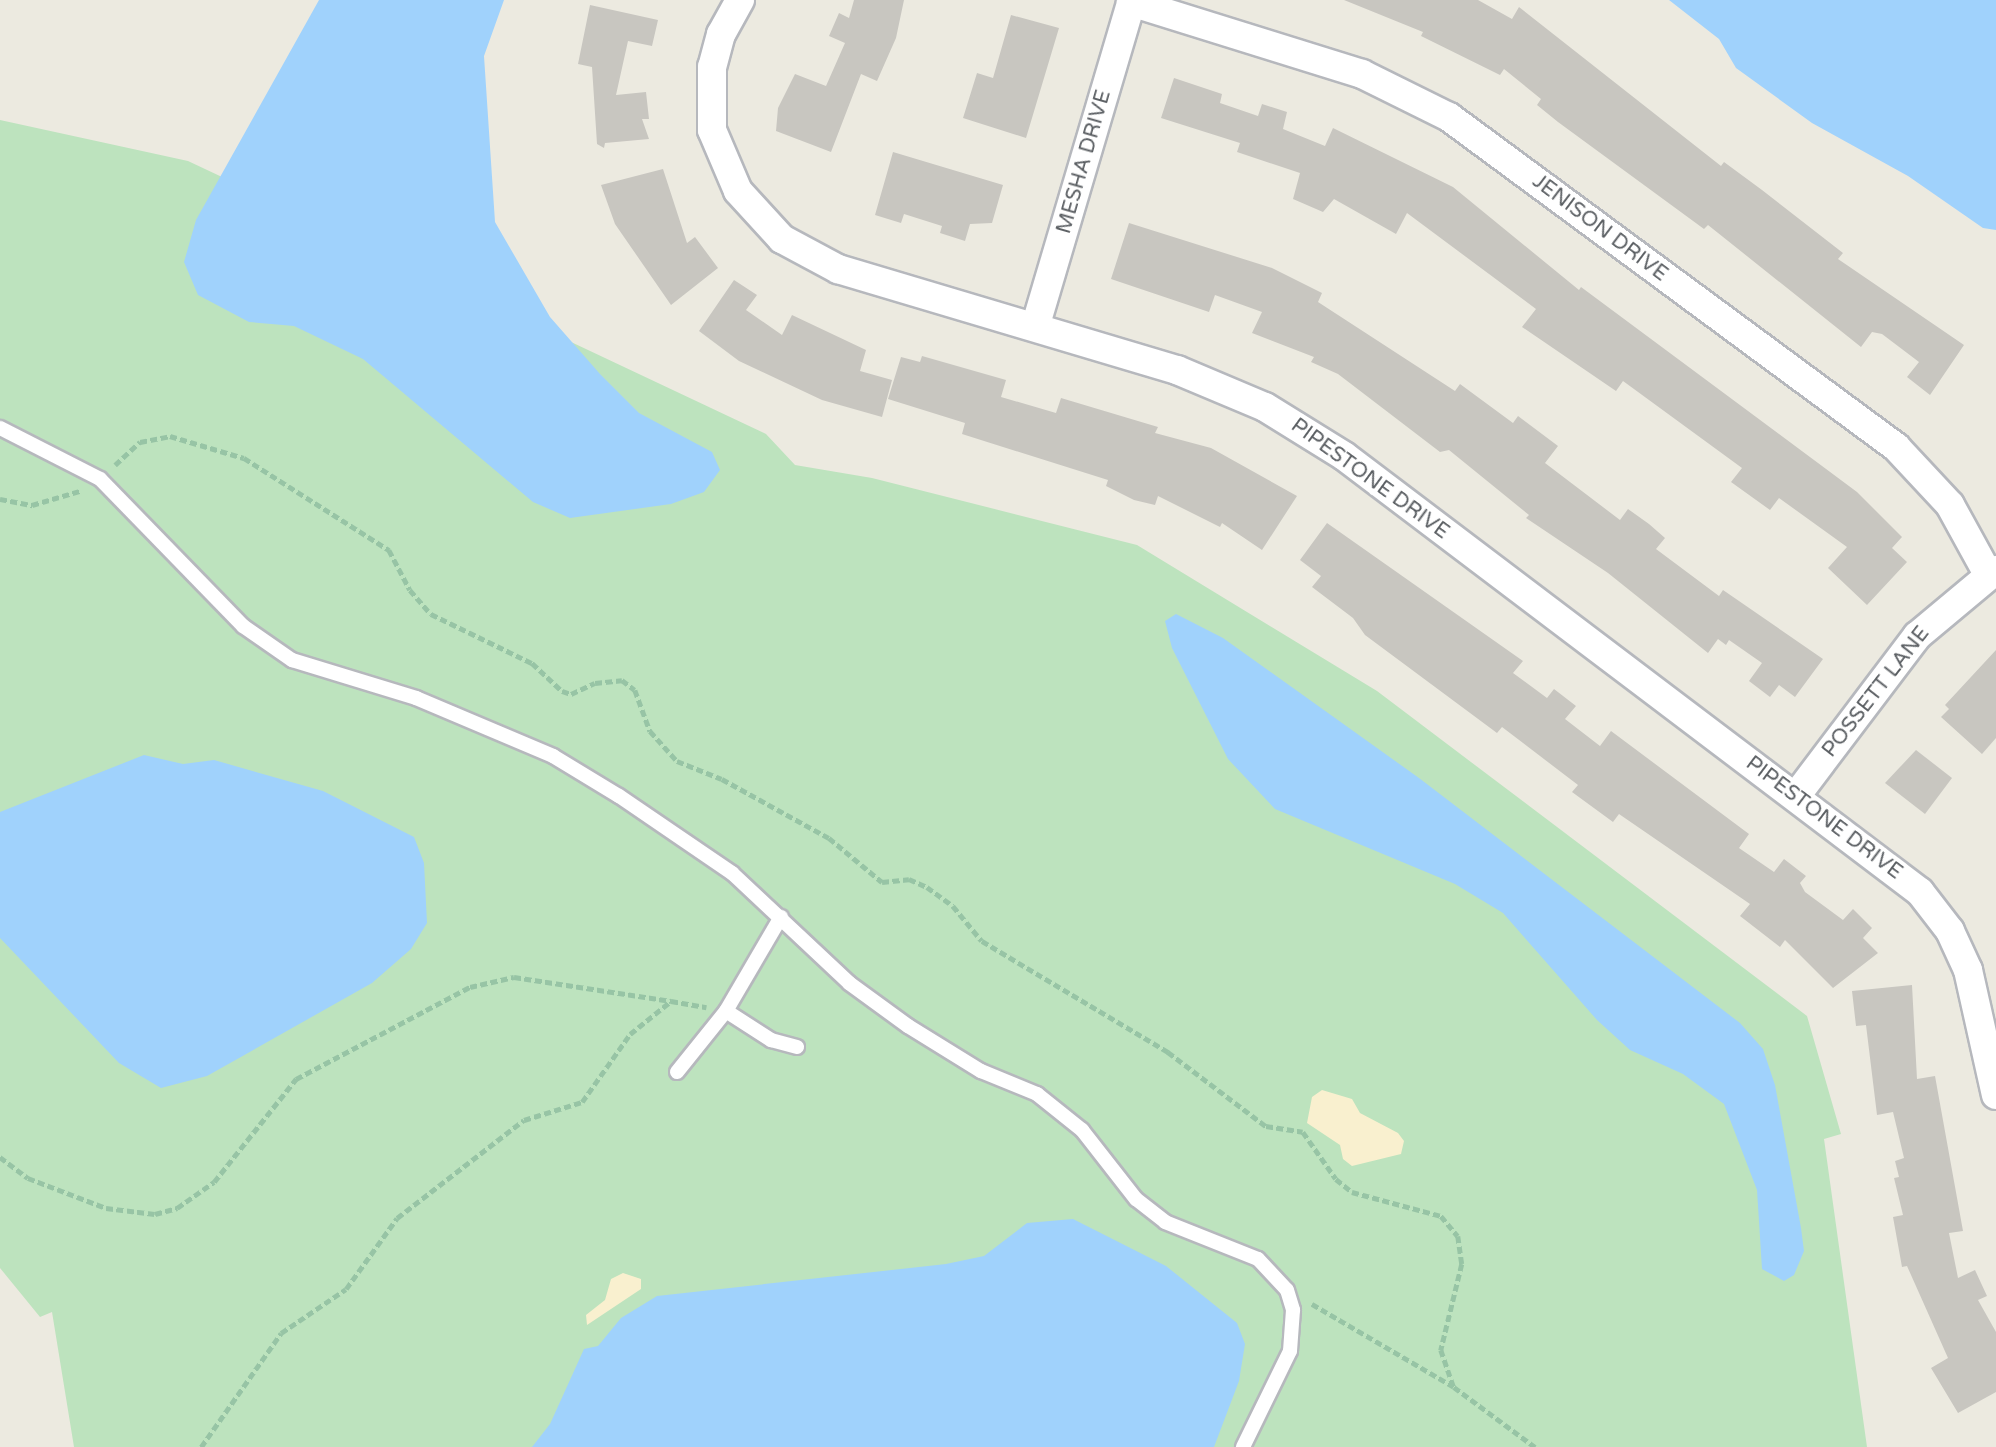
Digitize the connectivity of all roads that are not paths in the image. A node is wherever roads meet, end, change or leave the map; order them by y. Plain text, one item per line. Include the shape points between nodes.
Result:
1 (740, 0) edge
2 (1131, 1) edge
3 (1036, 324) junction
4 (0, 428) edge
5 (1992, 572) edge
6 (1796, 796) junction
7 (781, 917) junction
8 (726, 1011) junction
9 (797, 1047) dead end
10 (677, 1072) dead end
11 (1996, 1096) edge
12 (1243, 1447) edge

1 - 3 street, PIPESTONE DRIVE via 721,34 709,97 721,158 755,214 782,239 838,269
2 - 3 street, MESHA DRIVE
2 - 5 street, JENISON DRIVE via 1362,74 1449,117 1896,447 1950,505
3 - 6 street, PIPESTONE DRIVE via 1177,370 1302,428
4 - 7 lane via 100,479 243,626 292,660 416,698 554,756 732,873
5 - 6 street, POSSETT LANE via 1917,636
6 - 11 street, PIPESTONE DRIVE via 1888,863 1920,892 1950,931 1968,970
7 - 8 lane
7 - 12 lane via 849,983 908,1026 981,1071 1037,1094 1082,1130 1136,1199 1165,1222 1258,1259 1287,1290 1293,1310 1290,1350
8 - 9 lane via 771,1040
8 - 10 lane

